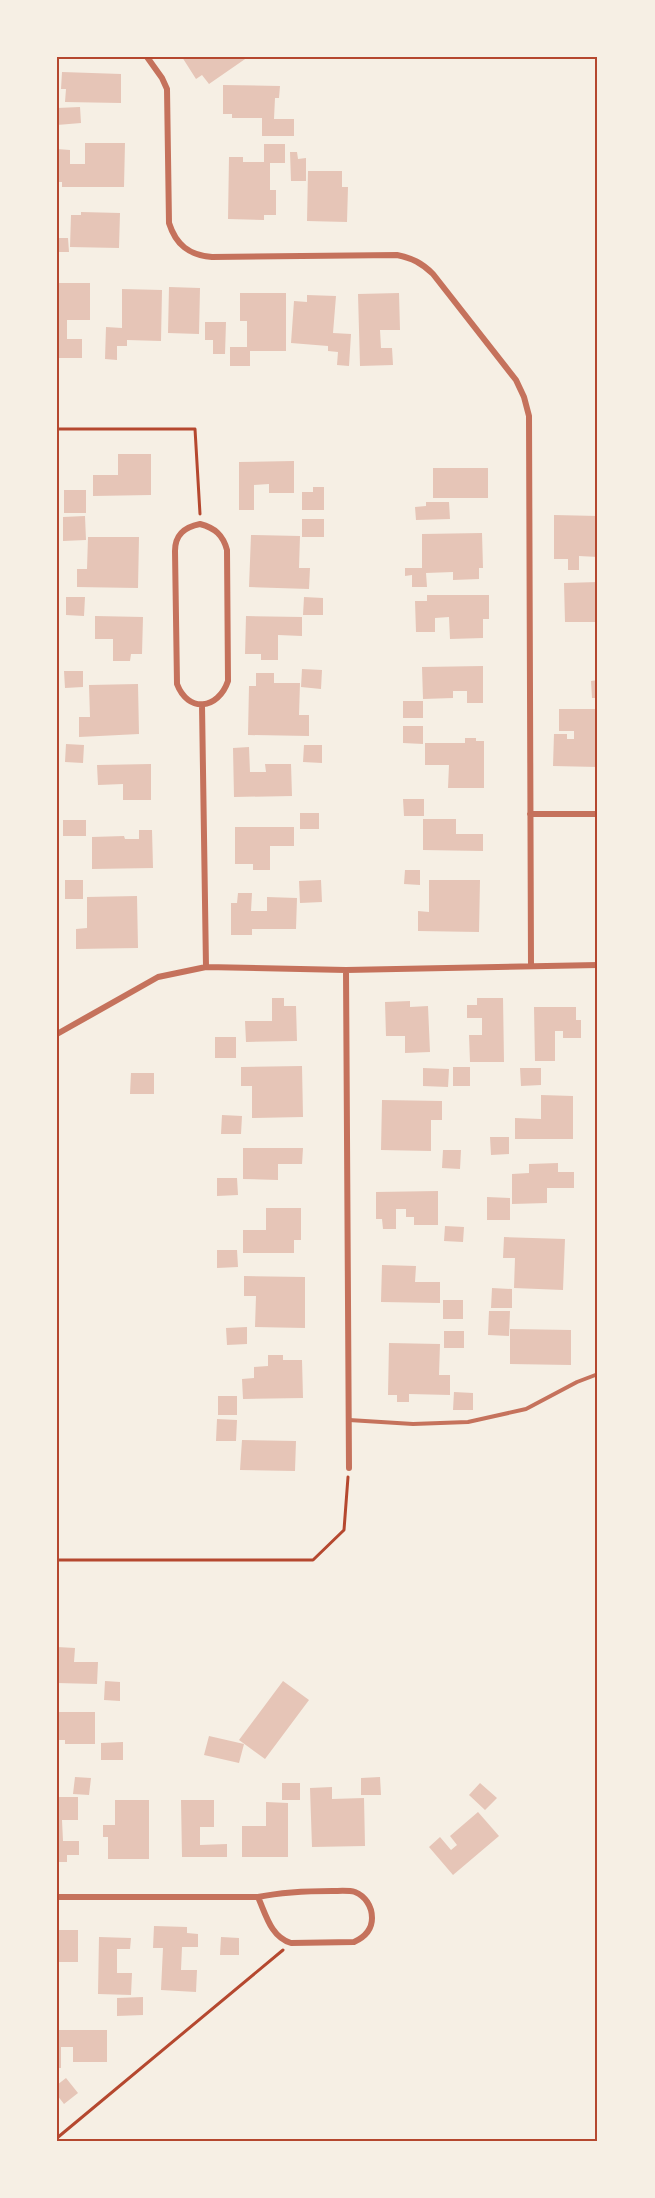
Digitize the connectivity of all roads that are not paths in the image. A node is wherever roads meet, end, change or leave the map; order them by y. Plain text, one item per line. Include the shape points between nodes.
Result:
1 (147, 57) edge
2 (202, 705) junction
3 (530, 814) junction
4 (598, 814) edge
5 (531, 964) junction
6 (598, 965) edge
7 (206, 967) junction
8 (346, 970) junction
9 (57, 1027) edge
10 (67, 1027) junction
11 (57, 1034) edge
12 (598, 1374) edge
13 (349, 1420) junction
14 (349, 1468) road end
15 (57, 1897) edge
16 (258, 1897) junction

1 - 3 street via 167,89 170,222 179,244 189,252 212,257 411,258 433,274 516,380 529,416
2 - 2 street via 187,700 177,684 175,550 181,532 200,524 220,533 225,542 227,574 228,681 216,700
2 - 7 street
3 - 4 street
3 - 5 street
5 - 6 street
5 - 8 street
7 - 8 street
7 - 10 street via 158,977
8 - 13 street
9 - 10 street
10 - 11 street
12 - 13 lane via 526,1409 468,1422
13 - 14 street
15 - 16 street
16 - 16 street via 275,1933 291,1943 354,1942 369,1931 372,1921 364,1897 353,1891 287,1891

